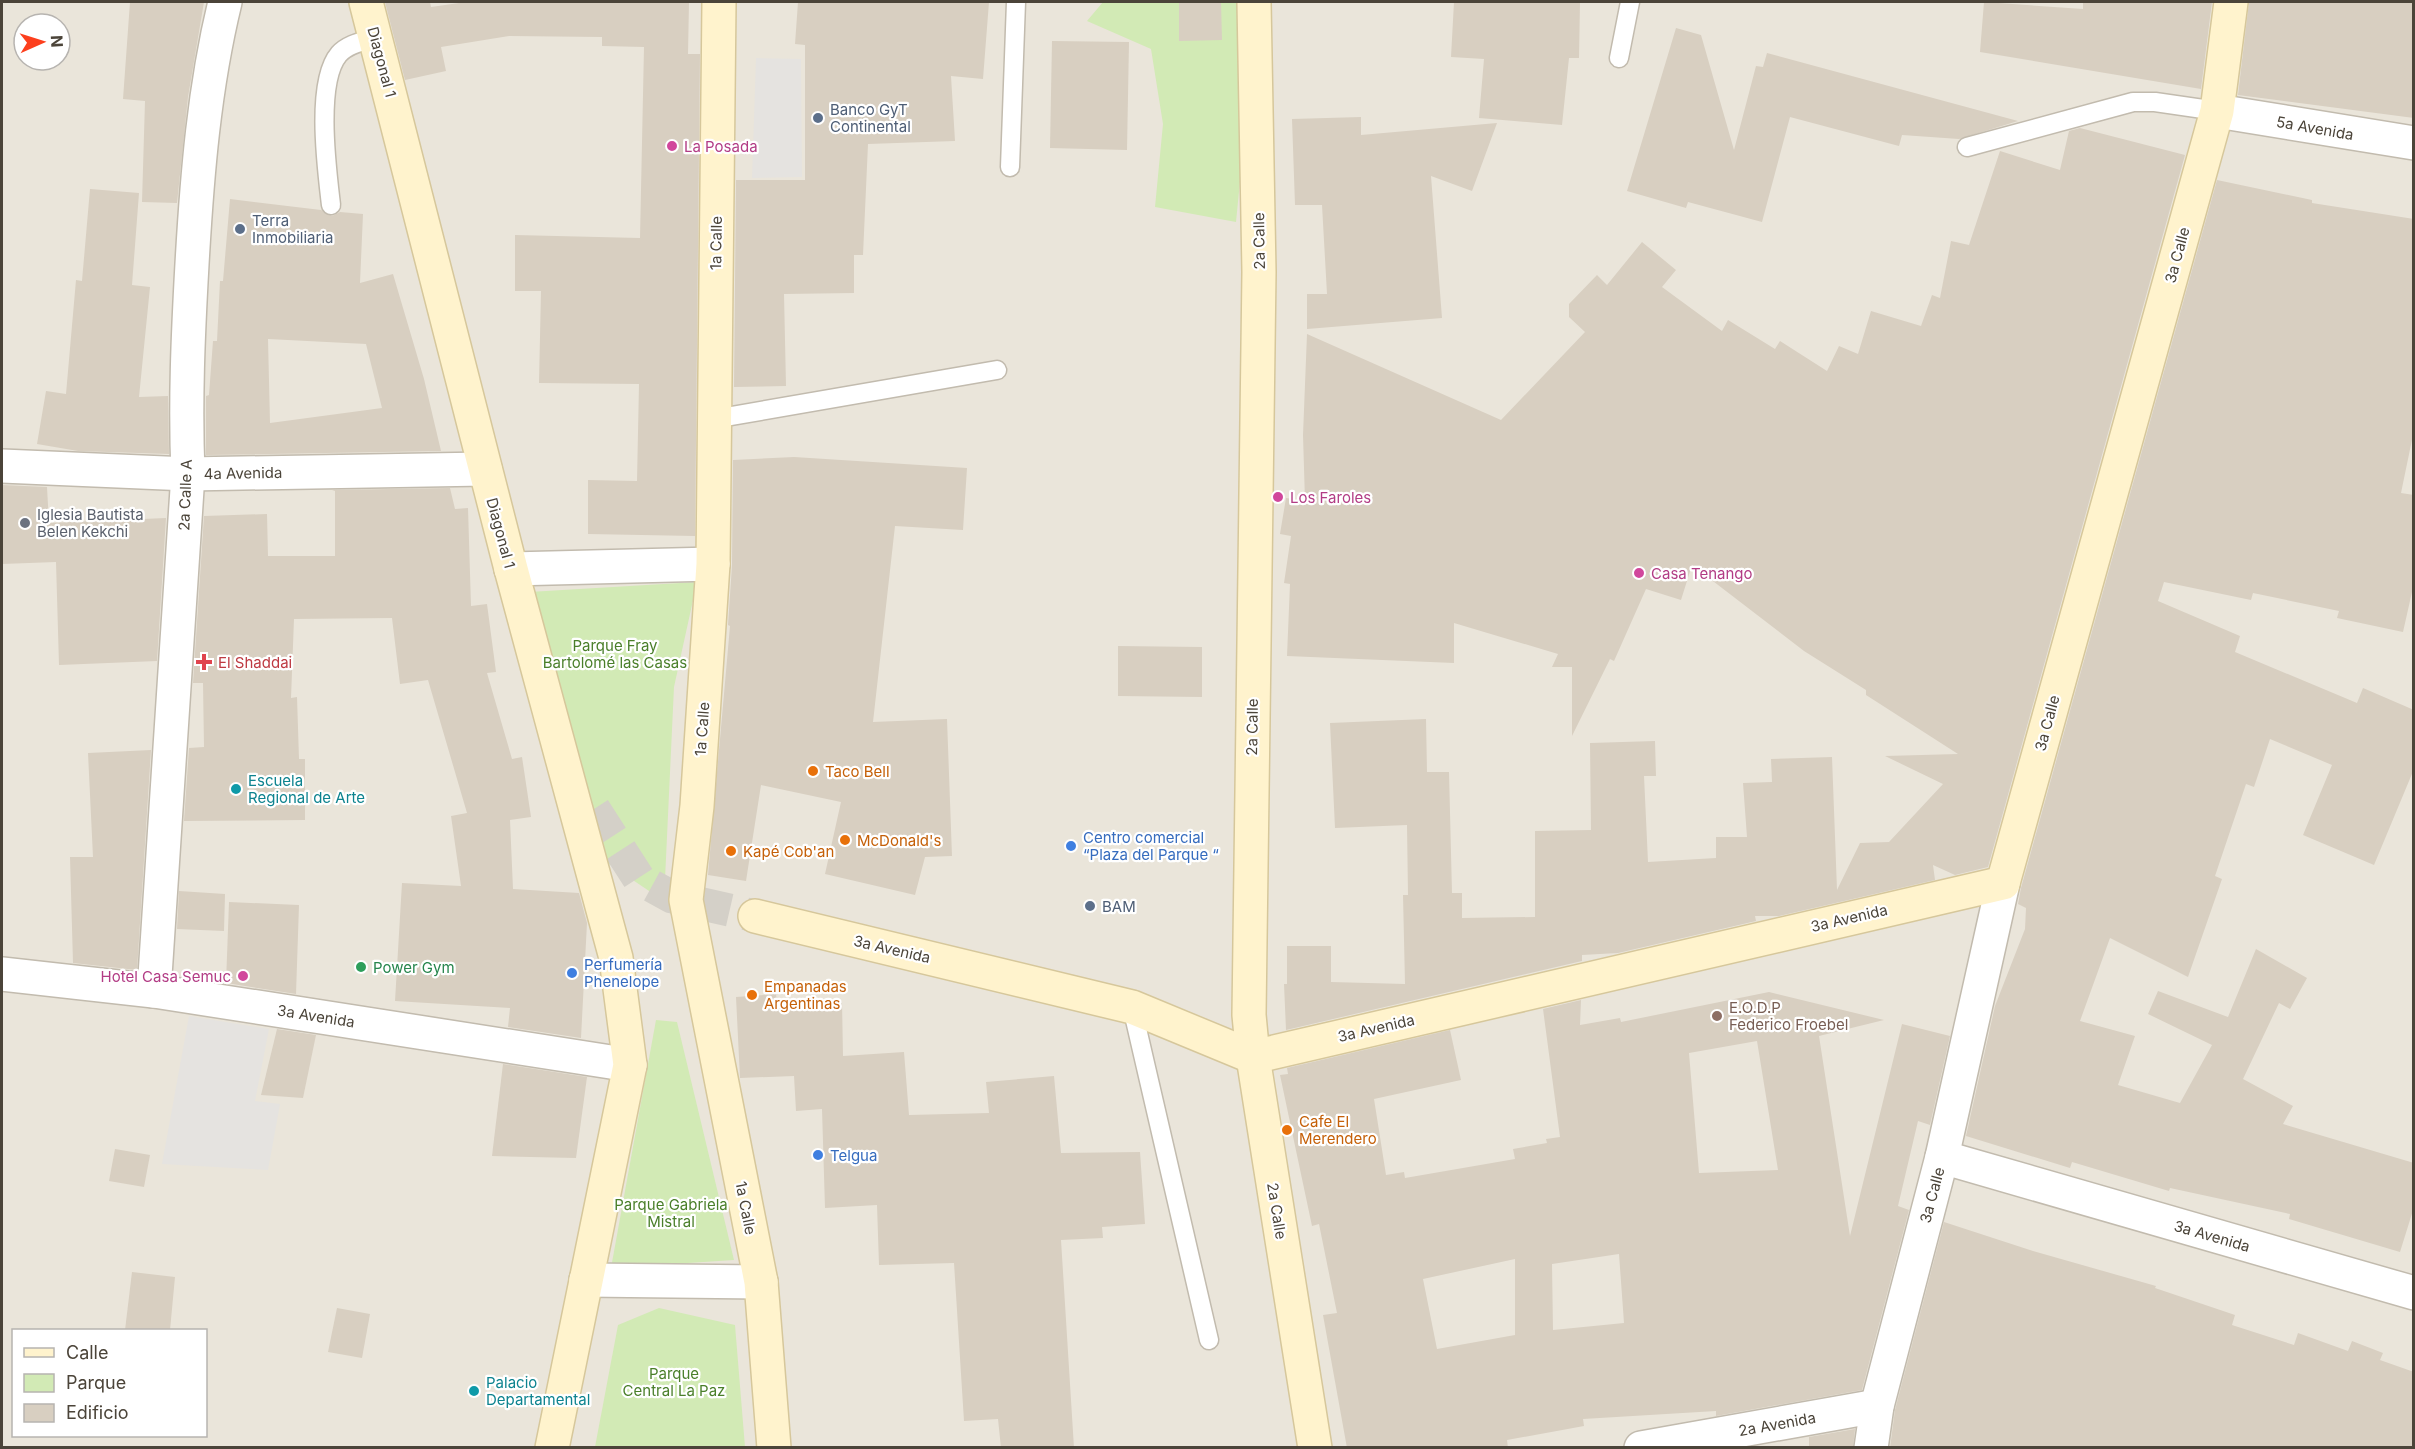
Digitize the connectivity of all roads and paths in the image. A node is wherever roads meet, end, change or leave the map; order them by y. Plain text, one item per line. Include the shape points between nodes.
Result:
1 (225, 2) edge
2 (366, 2) edge
3 (719, 2) edge
4 (1016, 2) edge
5 (1254, 2) edge
6 (1630, 2) edge
7 (2231, 2) edge
8 (376, 37) junction
9 (1619, 58) dead end
10 (2217, 111) junction
11 (2414, 143) edge
12 (1967, 147) dead end
13 (1010, 167) dead end
14 (331, 205) dead end
15 (997, 370) dead end
16 (714, 419) junction
17 (2, 466) edge
18 (485, 469) junction
19 (188, 474) junction
20 (713, 564) junction
21 (511, 569) junction
22 (553, 718) junction
23 (594, 808) tunnel mouth
24 (2003, 883) junction
25 (755, 916) tunnel mouth
26 (2, 974) edge
27 (154, 991) junction
28 (1132, 1007) junction
29 (1253, 1057) junction
30 (630, 1065) junction
31 (1942, 1157) junction
32 (586, 1280) junction
33 (761, 1282) junction
34 (2414, 1293) edge
35 (1209, 1340) dead end
36 (1877, 1406) junction
37 (552, 1448) edge
38 (774, 1448) edge
39 (1314, 1448) edge
40 (1641, 1448) edge
41 (1871, 1448) edge

1 - 19 street, 2a Calle A via 205,106 194,219 185,390
2 - 8 street, Diagonal 1
3 - 16 street, 1a Calle
4 - 13 lane
5 - 29 street, 2a Calle via 1260,272 1251,784
6 - 9 lane
7 - 10 street, 3a Calle
8 - 14 lane via 345,49 329,74 325,143
8 - 18 street, Diagonal 1
10 - 11 street, 5a Avenida
10 - 12 lane via 2133,102
10 - 24 street, 3a Calle
15 - 16 lane
16 - 20 street, 1a Calle
17 - 19 street, 4a Avenida
18 - 19 street, 4a Avenida
18 - 21 street, Diagonal 1
19 - 27 street, 2a Calle A
20 - 21 street
20 - 33 street, 1a Calle via 697,806 686,900
21 - 22 street, Diagonal 1
22 - 23 street
22 - 30 street, Diagonal 1 via 616,958
24 - 29 street, 3a Avenida
24 - 31 street, 3a Calle
25 - 28 street, 3a Avenida
26 - 27 street, 3a Avenida
27 - 30 street, 3a Avenida
28 - 29 street, 3a Avenida
28 - 35 lane
29 - 39 street, 2a Calle
30 - 32 street
31 - 34 street, 3a Avenida
31 - 36 street, 3a Calle
32 - 33 street
32 - 37 street
33 - 38 street, 1a Calle
36 - 40 street, 2a Avenida
36 - 41 street, 3a Calle

